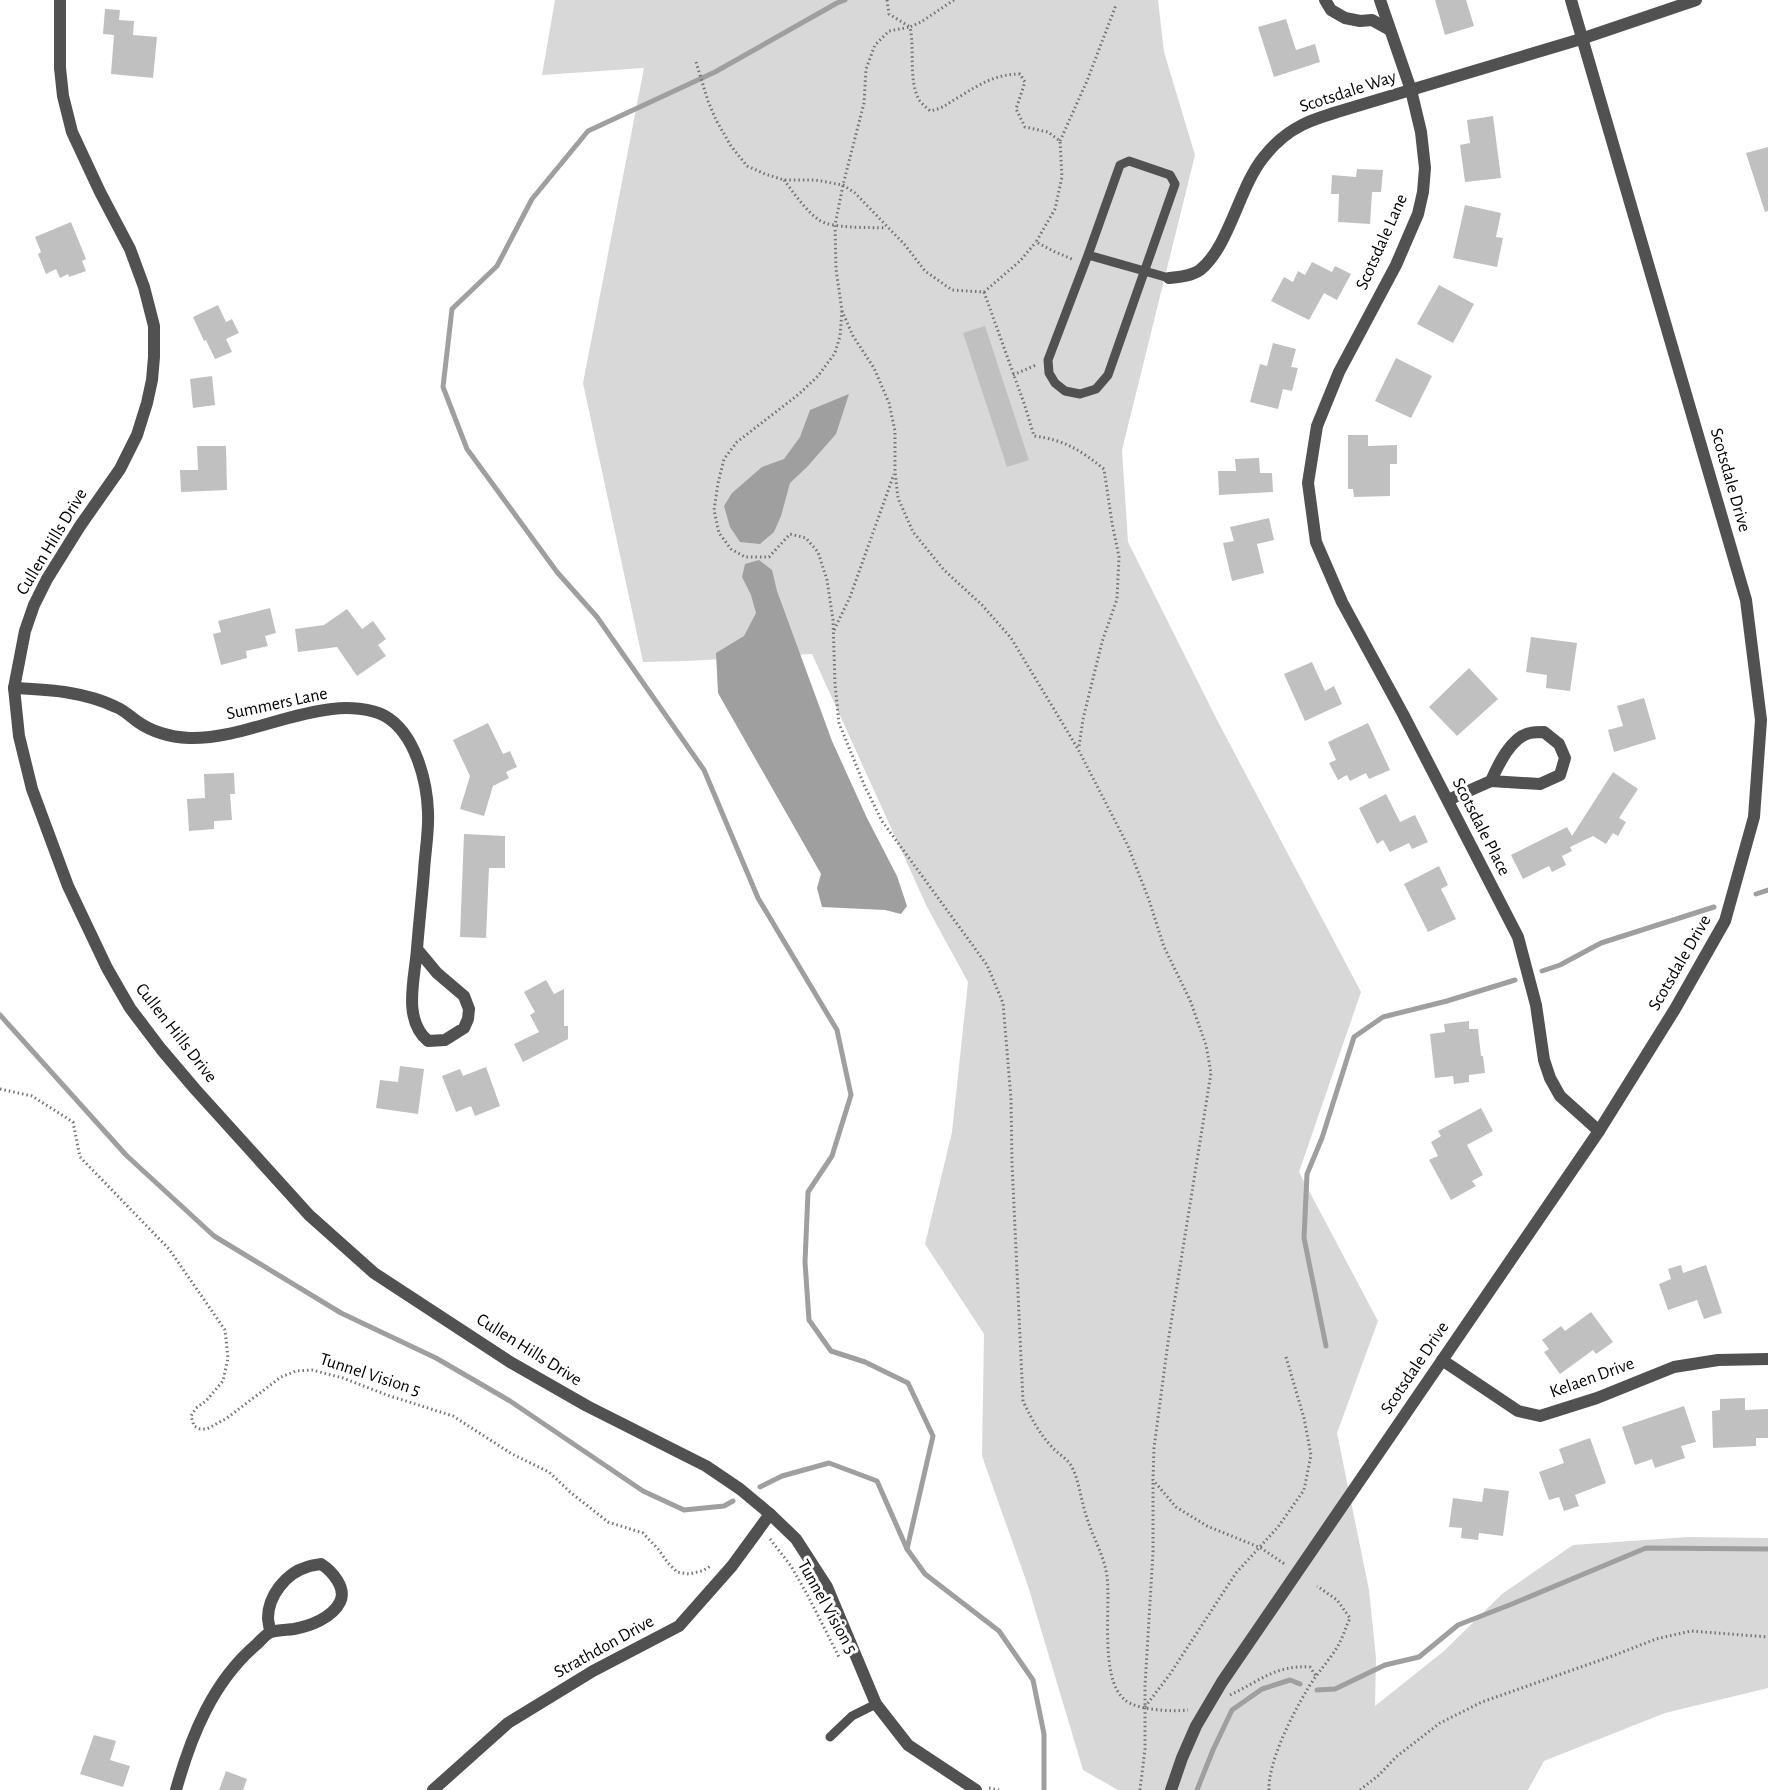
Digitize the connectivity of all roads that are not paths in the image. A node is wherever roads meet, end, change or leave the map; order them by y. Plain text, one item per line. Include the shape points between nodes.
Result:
1 (60, 0) edge
2 (1325, 0) edge
3 (1380, 0) edge
4 (1571, 0) edge
5 (1696, 0) edge
6 (1390, 30) junction
7 (1581, 39) junction
8 (1411, 90) junction
9 (1086, 259) junction
10 (1145, 271) junction
11 (1169, 278) joint
12 (1316, 538) joint
13 (14, 688) junction
14 (1491, 781) junction
15 (1448, 800) junction
16 (417, 949) junction
17 (1599, 1131) junction
18 (1768, 1359) edge
19 (1442, 1360) junction
20 (770, 1514) junction
21 (270, 1632) junction
22 (876, 1704) junction
23 (830, 1737) dead end
24 (176, 1790) edge
25 (433, 1790) edge
26 (976, 1790) edge
27 (1171, 1790) edge

1 - 13 street, Cullen Hills Drive via 60,68 72,132 130,249 144,287 154,326 154,357 137,435 120,469 69,544 34,605
2 - 6 street via 1331,10 1345,18 1372,20
3 - 6 street, Scotsdale Way
4 - 7 street, Scotsdale Drive
5 - 7 street
6 - 8 street, Scotsdale Way
7 - 8 street
7 - 17 street, Scotsdale Drive via 1746,600 1761,720 1754,817 1725,921
8 - 11 street, Scotsdale Way via 1301,125 1277,143 1252,175 1216,252 1199,271
8 - 12 street, Scotsdale Lane via 1424,150 1424,192 1396,265 1339,372 1317,426 1308,483
9 - 10 lane
9 - 10 lane via 1120,165 1129,161 1170,176 1175,184
9 - 10 lane via 1048,360 1049,373 1065,391 1080,394 1096,389 1108,375
10 - 11 lane
12 - 15 street, Scotsdale Place via 1342,602
13 - 16 street, Summers Lane via 59,690 91,697 118,707 163,735 188,738 212,738 332,709 362,709 385,716 410,741 425,788 428,813
13 - 20 street, Cullen Hills Drive via 19,736 32,789 68,886 107,968 130,1008 161,1049 309,1215 374,1273 510,1362 706,1466
14 - 14 street via 1512,745 1528,733 1544,732 1559,744 1565,758 1560,775 1540,784
14 - 15 street
15 - 17 street, Scotsdale Place via 1518,937 1550,1078 1560,1096
16 - 16 street, Summers Lane via 411,1005 415,1022 429,1041 445,1040 464,1028 469,1009 464,996
17 - 19 street, Scotsdale Drive
18 - 19 street, Kelaen Drive via 1718,1360 1674,1367 1540,1416 1518,1411
19 - 27 street, Scotsdale Drive via 1207,1707
20 - 22 street, Cullen Hills Drive via 796,1539 827,1587
20 - 25 street, Strathdon Drive via 732,1566 679,1626 593,1671 508,1723
21 - 21 street via 296,1629 333,1612 341,1600 341,1590 331,1571 321,1564 292,1574 273,1598 268,1617
21 - 24 street via 244,1654 215,1694 194,1734
22 - 23 lane via 852,1716
22 - 26 street, Cullen Hills Drive via 908,1745

